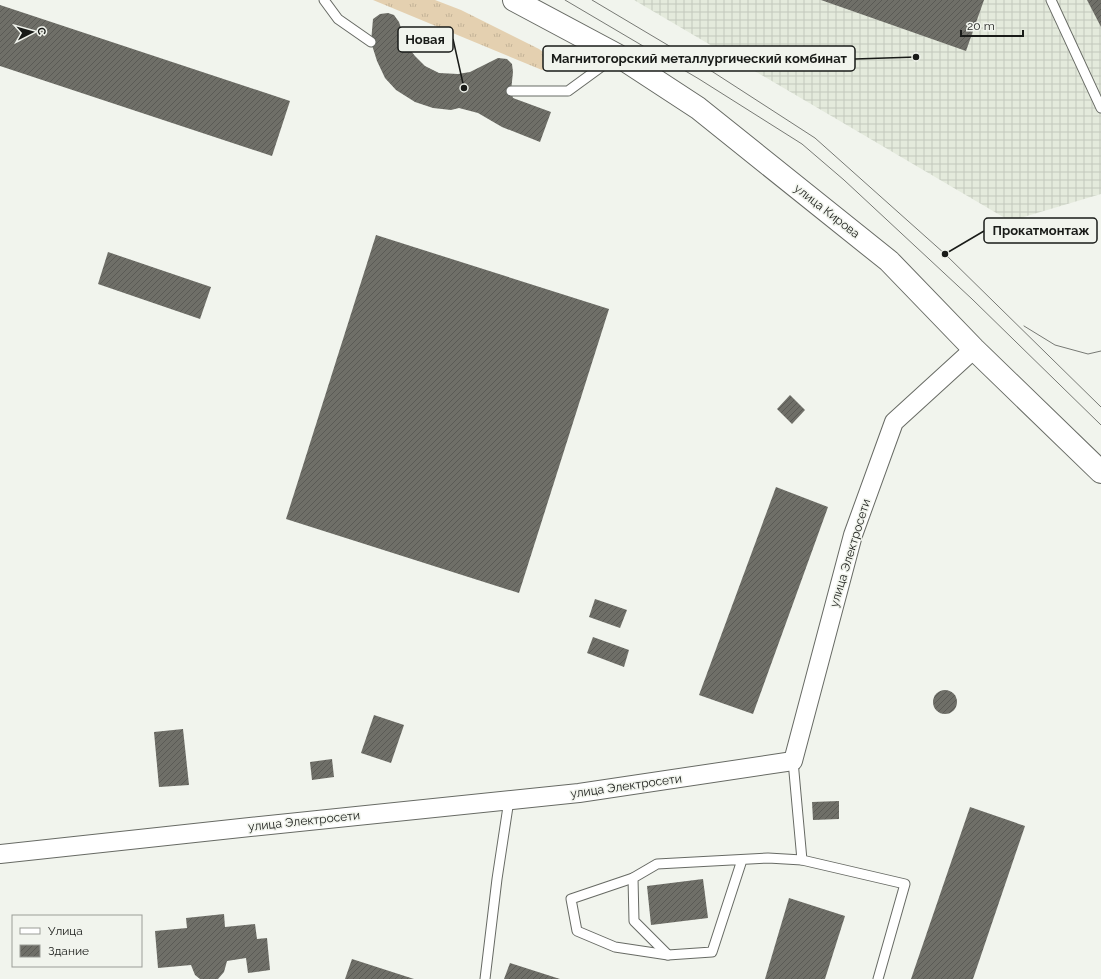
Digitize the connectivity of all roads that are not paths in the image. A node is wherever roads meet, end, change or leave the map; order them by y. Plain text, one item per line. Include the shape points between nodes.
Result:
1 (324, 0) edge
2 (514, 0) edge
3 (1051, 0) edge
4 (371, 42) dead end
5 (617, 55) junction
6 (511, 91) dead end
7 (1101, 108) edge
8 (974, 349) junction
9 (1101, 472) edge
10 (793, 761) junction
11 (509, 800) junction
12 (0, 854) edge
13 (742, 860) junction
14 (802, 860) junction
15 (633, 878) junction
16 (668, 955) junction
17 (484, 979) edge
18 (878, 979) edge

1 - 4 lane via 338,19
2 - 5 main road, улица Кирова
3 - 7 lane
5 - 6 lane via 568,91
5 - 8 main road, улица Кирова via 698,108 890,260
8 - 9 main road, улица Кирова
8 - 10 street, улица Электросети via 894,422 853,535
10 - 11 street, улица Электросети via 579,793
10 - 14 lane
11 - 12 street, улица Электросети
11 - 17 lane
13 - 14 lane
13 - 15 lane via 657,864
13 - 16 lane via 712,952
14 - 18 lane via 905,884
15 - 16 lane via 634,921
15 - 16 lane via 572,899 577,931 615,947

